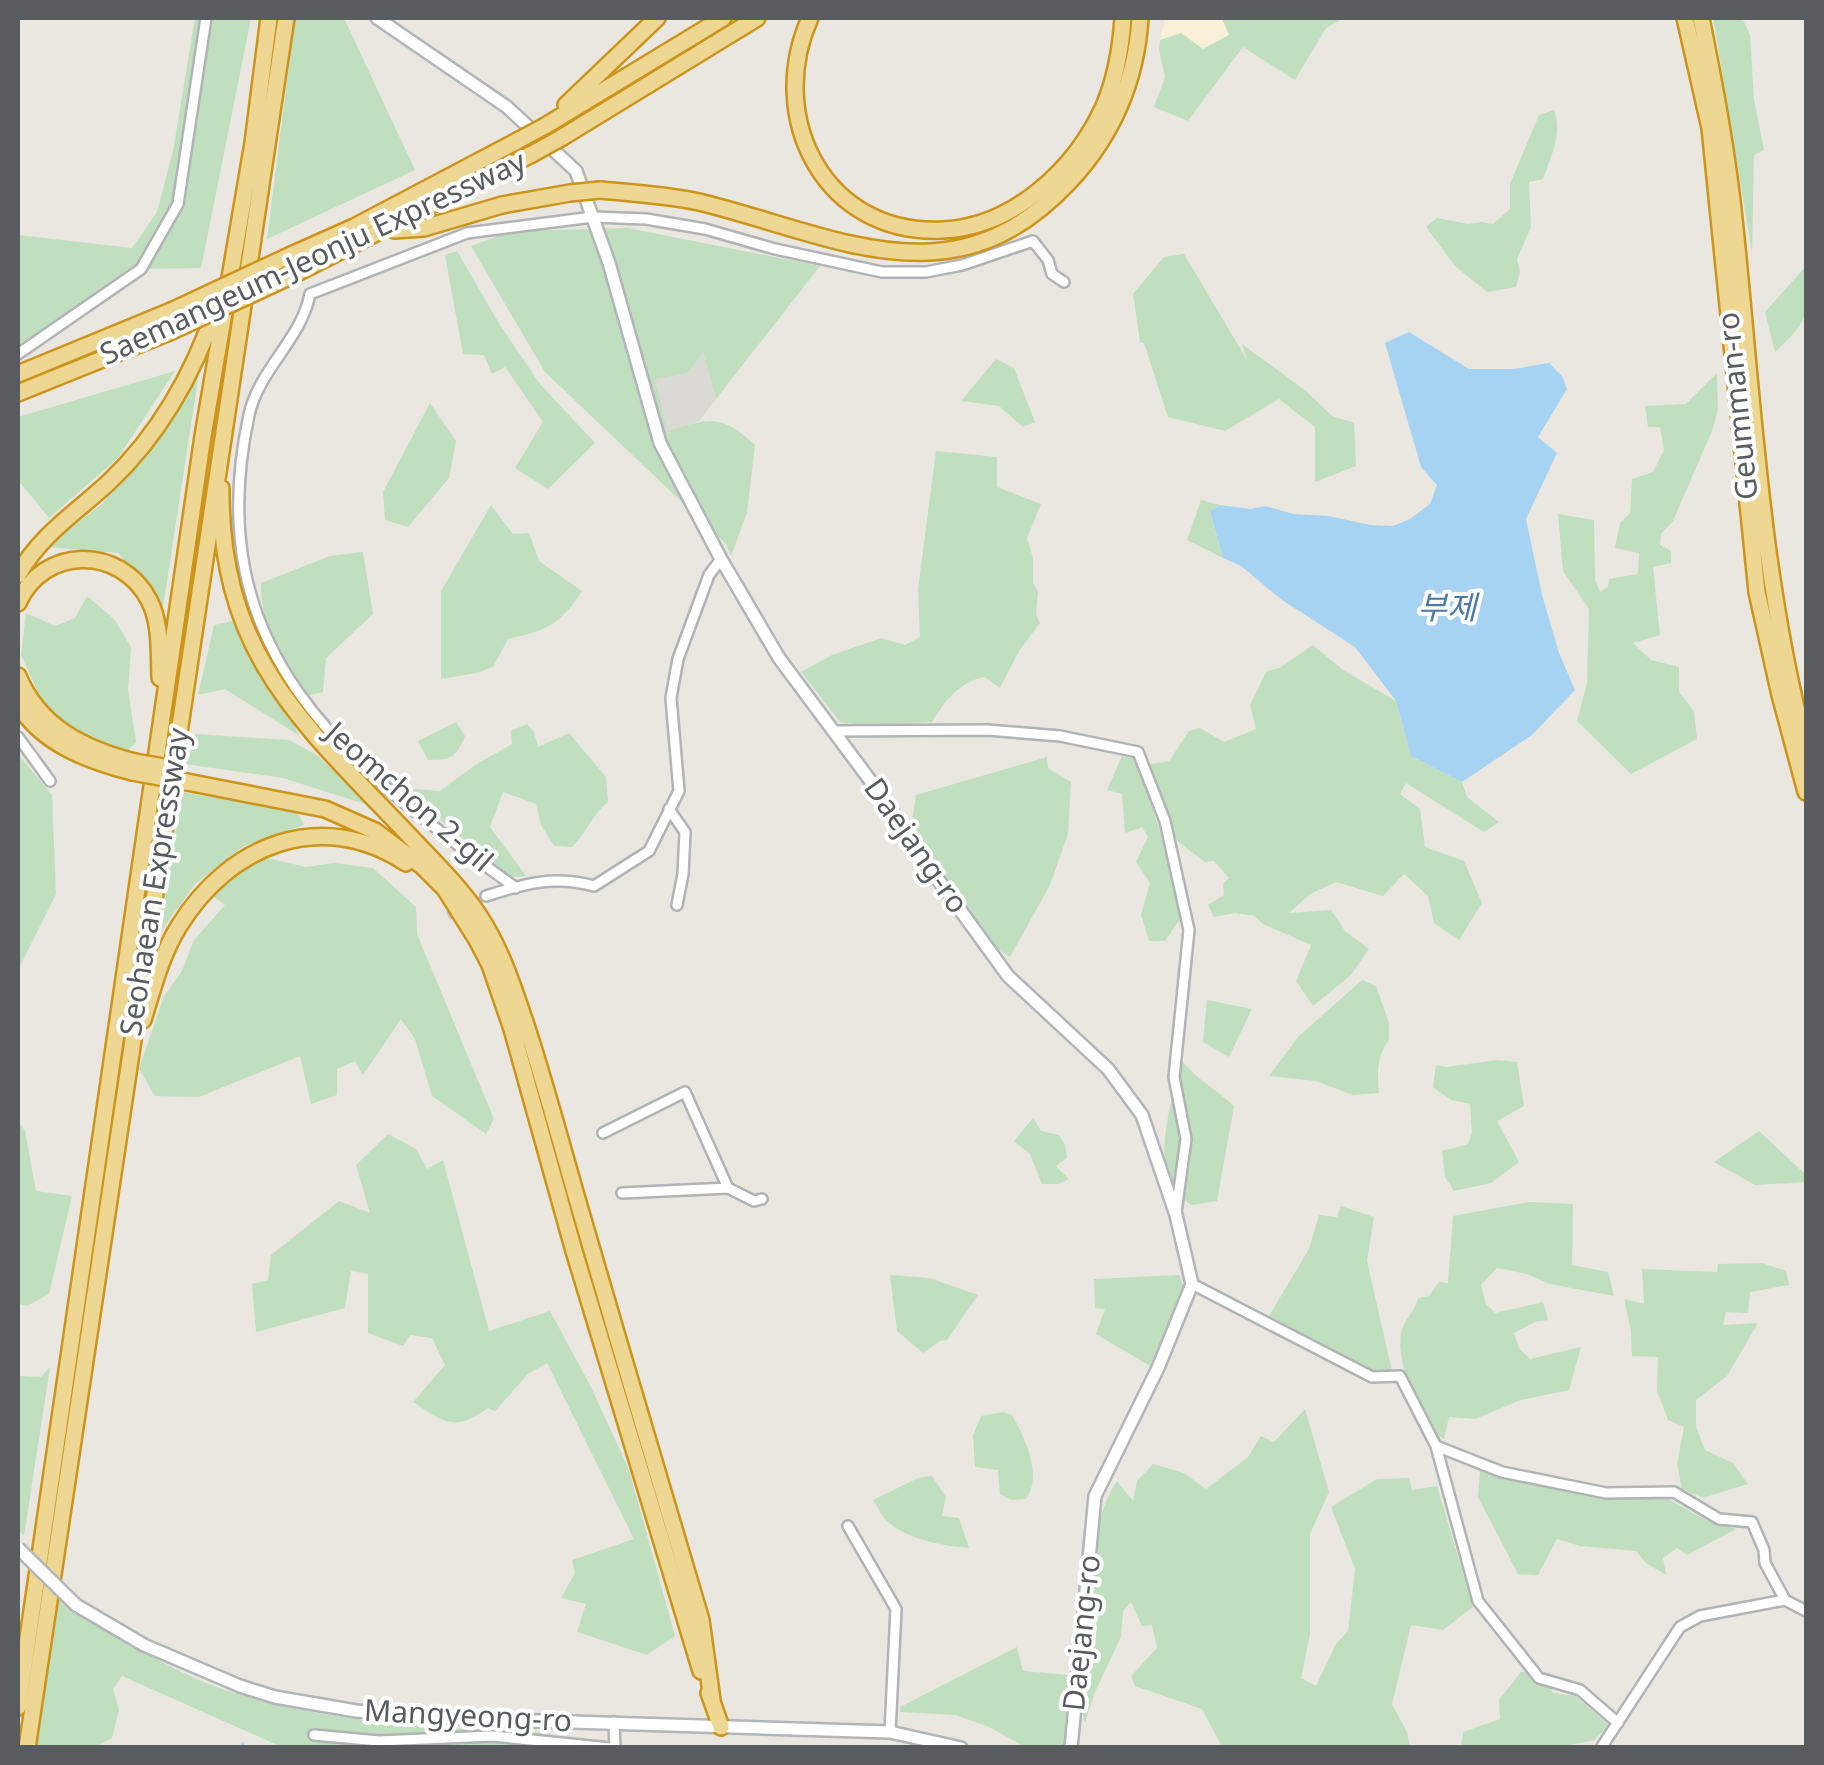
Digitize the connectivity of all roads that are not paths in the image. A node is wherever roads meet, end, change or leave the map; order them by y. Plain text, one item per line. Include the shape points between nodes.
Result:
1 (206, 18) edge
2 (269, 18) edge
3 (286, 18) edge
4 (377, 18) edge
5 (657, 18) edge
6 (723, 18) edge
7 (757, 18) edge
8 (810, 18) edge
9 (1123, 18) edge
10 (1140, 18) edge
11 (1685, 18) edge
12 (1702, 18) edge
13 (544, 126) junction
14 (593, 217) junction
15 (385, 230) junction
16 (234, 253) junction
17 (1064, 282) dead end
18 (18, 354) edge
19 (18, 374) edge
20 (18, 393) edge
21 (224, 421) junction
22 (721, 559) junction
23 (18, 574) edge
24 (18, 603) edge
25 (18, 676) edge
26 (18, 704) edge
27 (832, 730) junction
28 (18, 737) edge
29 (1806, 748) edge
30 (155, 762) junction
31 (134, 767) junction
32 (188, 777) junction
33 (50, 781) dead end
34 (1806, 792) edge
35 (669, 809) junction
36 (441, 869) junction
37 (516, 888) junction
38 (486, 896) tunnel mouth
39 (676, 905) dead end
40 (463, 916) junction
41 (126, 1074) junction
42 (603, 1133) dead end
43 (728, 1188) junction
44 (622, 1193) dead end
45 (762, 1199) dead end
46 (1176, 1216) junction
47 (1192, 1284) junction
48 (1436, 1446) junction
49 (848, 1526) dead end
50 (18, 1548) edge
51 (1806, 1598) edge
52 (1790, 1602) junction
53 (1806, 1612) edge
54 (712, 1700) junction
55 (18, 1707) edge
56 (614, 1722) junction
57 (1618, 1723) junction
58 (721, 1727) junction
59 (890, 1732) junction
60 (314, 1734) dead end
61 (27, 1748) edge
62 (612, 1748) edge
63 (961, 1748) edge
64 (1071, 1748) edge
65 (1601, 1748) edge

1 - 18 street via 178,204 142,269
2 - 16 highway, Seohaean Expressway
3 - 21 highway, Seohaean Expressway
4 - 14 street, Daejang-ro via 508,107 576,171
5 - 13 highway
6 - 13 highway, Saemangeum-Jeonju Expressway
7 - 15 highway, Saemangeum-Jeonju Expressway, bridge via 561,138
8 - 9 highway via 793,80 795,112 817,167 853,204 879,218 943,230 1008,212 1064,167 1104,107
10 - 15 highway, bridge via 1126,95 1080,170 1032,218 946,252 876,250 695,201 600,190 502,205 424,228
11 - 34 highway, Geumman-ro via 1710,128 1758,592
12 - 29 highway, Geumman-ro via 1722,121 1772,592
13 - 19 highway, Saemangeum-Jeonju Expressway, bridge via 291,256
14 - 17 street via 705,229 882,272 962,265 1032,242
14 - 22 street, Daejang-ro via 660,443
14 - 37 street, Jeomchon 2-gil via 467,232 310,294 306,314 254,397 240,466 240,553 256,615 290,685 351,753
15 - 20 highway, Saemangeum-Jeonju Expressway, bridge via 172,331
16 - 23 highway via 179,391 126,464 45,536
16 - 30 highway, Seohaean Expressway
21 - 36 highway via 222,529 245,630 295,714
21 - 41 highway, Seohaean Expressway
22 - 27 street, Daejang-ro via 779,658
22 - 35 street via 708,576 678,659 672,698 679,791
24 - 30 highway via 34,577 74,559 105,562 138,583 158,640
25 - 31 highway via 36,710 60,730
26 - 31 highway via 60,745
27 - 46 street, Daejang-ro via 1008,976 1108,1069 1142,1115
27 - 46 street via 986,730 1138,752 1165,821 1189,930 1174,1077 1186,1139
28 - 33 street
30 - 55 highway, Seohaean Expressway
31 - 32 highway, bridge
32 - 36 highway via 344,806
32 - 40 highway via 294,801 375,830 422,866
35 - 37 street via 649,851 594,886 548,879
35 - 39 street via 685,832
36 - 54 highway via 492,936 542,1074 701,1620
37 - 38 street
40 - 41 highway via 407,864 374,846 334,837 257,850 213,881 178,928
40 - 54 highway via 490,965 512,1029
41 - 61 highway, Seohaean Expressway
42 - 43 street via 686,1092
43 - 44 street
43 - 45 street
46 - 47 street, Daejang-ro
47 - 48 street via 1372,1377 1400,1376
47 - 64 street, Daejang-ro via 1095,1496
48 - 52 street via 1502,1472 1606,1493 1674,1492 1719,1519 1752,1522 1764,1564
48 - 57 street via 1478,1601 1539,1678 1580,1690
49 - 59 street via 896,1609
50 - 56 street, Mangyeong-ro, bridge via 76,1604 144,1644 274,1697 418,1716
51 - 52 street
52 - 53 street
52 - 57 street via 1700,1616 1680,1627
54 - 58 highway
56 - 58 street, Mangyeong-ro
56 - 62 street
57 - 65 street
58 - 59 street, Mangyeong-ro
59 - 63 street, Mangyeong-ro
60 - 62 street via 379,1741 492,1736

